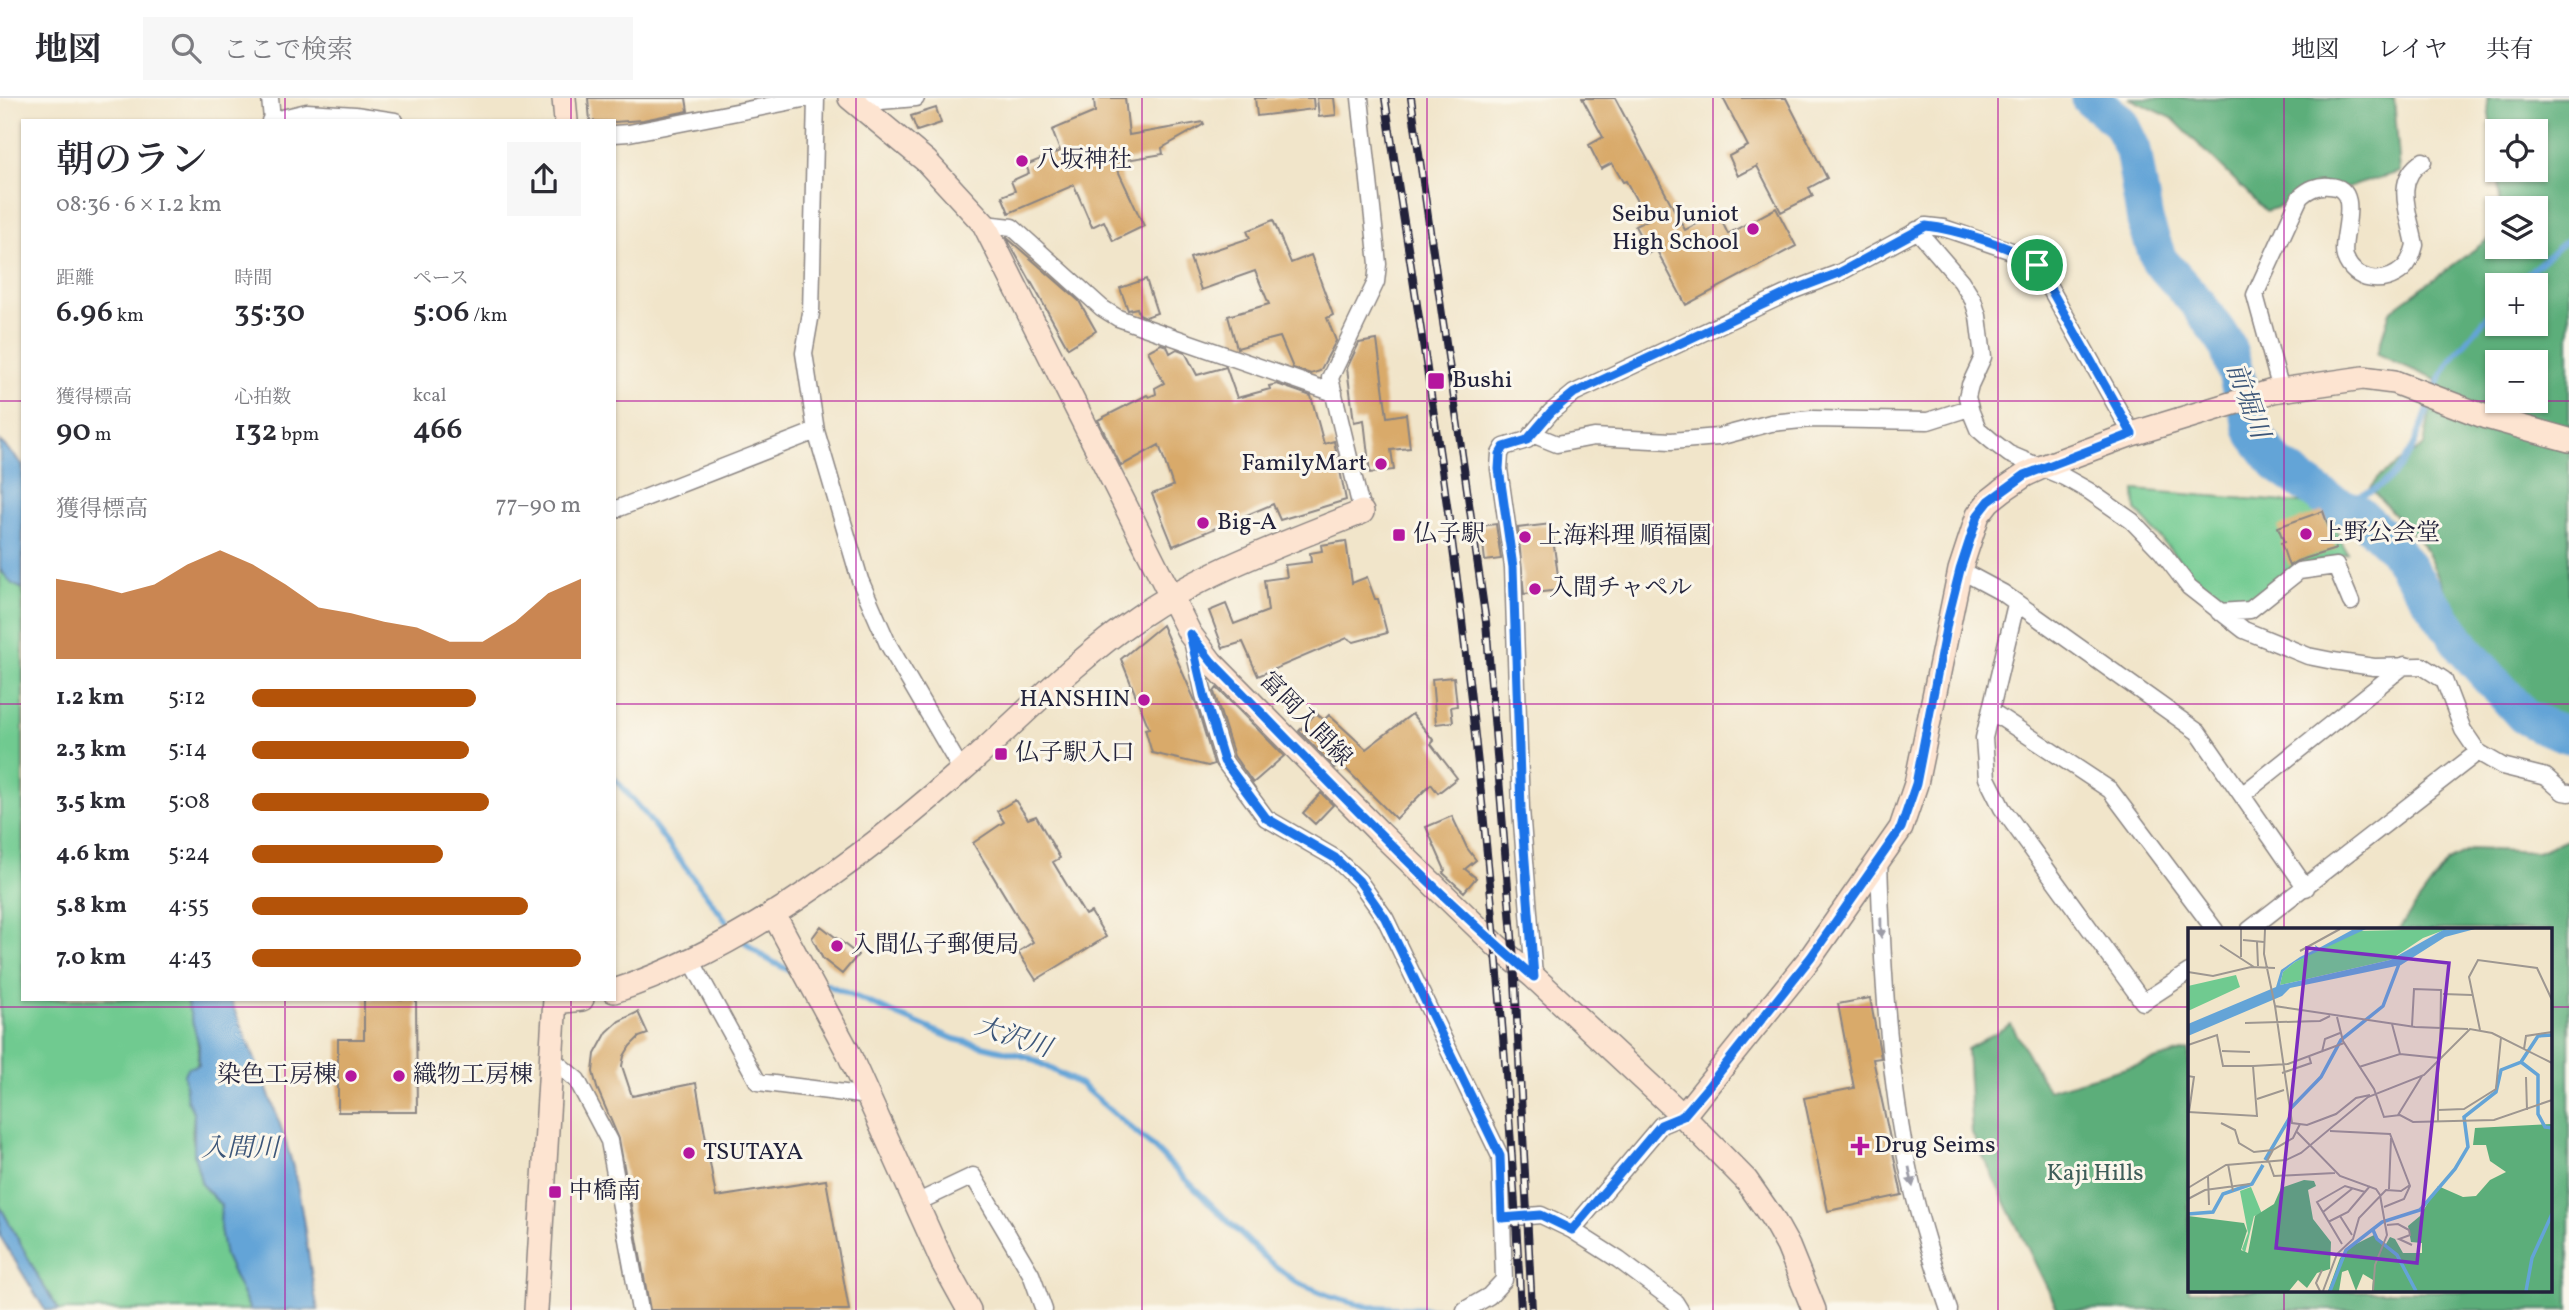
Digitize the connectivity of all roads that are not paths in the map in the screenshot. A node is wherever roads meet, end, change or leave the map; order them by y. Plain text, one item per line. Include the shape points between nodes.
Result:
1 (270, 98) edge
2 (564, 98) edge
3 (808, 98) edge
4 (816, 98) edge
5 (916, 98) edge
6 (1360, 98) edge
7 (853, 101) edge
8 (271, 119) edge
9 (278, 119) edge
10 (378, 119) edge
11 (566, 119) edge
12 (616, 134) edge
13 (2423, 161) dead end
14 (984, 224) junction
15 (1917, 230) junction
16 (2277, 390) junction
17 (1334, 393) junction
18 (1969, 408) junction
19 (816, 431) junction
20 (1532, 434) junction
21 (2132, 434) junction
22 (2569, 440) edge
23 (2040, 468) junction
24 (616, 509) edge
25 (1362, 512) joint
26 (1960, 570) junction
27 (1171, 596) junction
28 (2351, 602) dead end
29 (2016, 604) junction
30 (2219, 612) junction
31 (1190, 634) junction
32 (2405, 665) junction
33 (1991, 711) junction
34 (2478, 752) junction
35 (962, 771) junction
36 (2569, 793) edge
37 (2242, 795) junction
38 (1879, 859) junction
39 (2305, 888) junction
40 (773, 913) junction
41 (2214, 928) edge
42 (2252, 928) edge
43 (691, 960) junction
44 (2188, 973) edge
45 (1534, 977) junction
46 (616, 990) edge
47 (555, 1001) edge
48 (552, 1059) junction
49 (868, 1096) junction
50 (1683, 1116) junction
51 (916, 1203) junction
52 (1502, 1218) junction
53 (1572, 1230) junction
54 (536, 1310) edge
55 (640, 1310) edge
56 (969, 1310) edge
57 (1044, 1310) edge
58 (1465, 1310) edge
59 (1680, 1310) edge
60 (1814, 1310) edge
61 (1949, 1310) edge

1 - 8 street
2 - 11 street
3 - 12 street
4 - 19 street via 811,313 804,353
5 - 7 street
6 - 17 street via 1378,264 1376,282 1330,378
7 - 14 street, 富岡入間線 via 926,161
9 - 10 street via 307,111
13 - 16 street via 2406,179 2413,252 2403,270 2383,279 2362,277 2348,263 2344,248 2350,214 2337,188 2312,187 2300,197 2255,295
14 - 17 street via 1012,227 1118,318
14 - 27 street, 富岡入間線
15 - 18 street via 1961,281 1976,308 1983,357 1970,385
15 - 20 street via 1839,273 1574,393
15 - 21 street via 1944,228 2026,256 2037,265
16 - 21 street
16 - 22 street via 2363,378 2394,382 2486,417
17 - 25 street
18 - 20 street via 1928,421 1812,419 1671,441 1594,437 1557,444
18 - 23 street via 1978,429 1992,441
19 - 24 street
19 - 35 street via 860,580 888,644
20 - 45 street via 1504,447 1499,469 1513,567 1521,809
21 - 23 street
23 - 26 street via 2003,490 1978,515
23 - 30 street via 2089,491 2132,521 2189,587
25 - 27 street
26 - 29 street
26 - 38 street via 1916,784 1901,828
27 - 31 street, 富岡入間線
27 - 35 street via 1100,646
28 - 30 street via 2336,566 2299,571 2250,610
29 - 33 street
29 - 37 street via 2198,732
30 - 32 street via 2244,630 2308,656 2374,667
31 - 45 street, 富岡入間線 via 1378,832
31 - 52 street via 1224,761 1266,818 1335,858 1359,881 1385,918 1500,1156
32 - 34 street via 2422,666 2444,680 2463,730
32 - 37 street
33 - 41 street via 2110,790
33 - 44 street via 1984,738 1987,778 2002,808 2143,1002
34 - 36 street via 2502,766 2546,777
34 - 39 street
35 - 40 street via 869,848
37 - 39 street
38 - 50 street via 1811,957
38 -> 61 street via 1886,1020 1900,1114 1911,1182
39 - 42 street
40 - 43 street
40 - 49 street
43 - 46 street
43 - 49 street via 758,1082
45 - 50 street, 富岡入間線
47 - 48 street
48 - 54 street
48 - 55 street via 577,1080 609,1141
49 - 51 street
50 - 53 street via 1661,1125
50 - 60 street, 富岡入間線 via 1746,1180 1773,1219
51 - 56 street
51 - 57 street via 973,1176 1031,1274
52 - 53 street via 1541,1215
52 - 58 street via 1504,1280 1489,1296
53 - 59 street via 1619,1260

